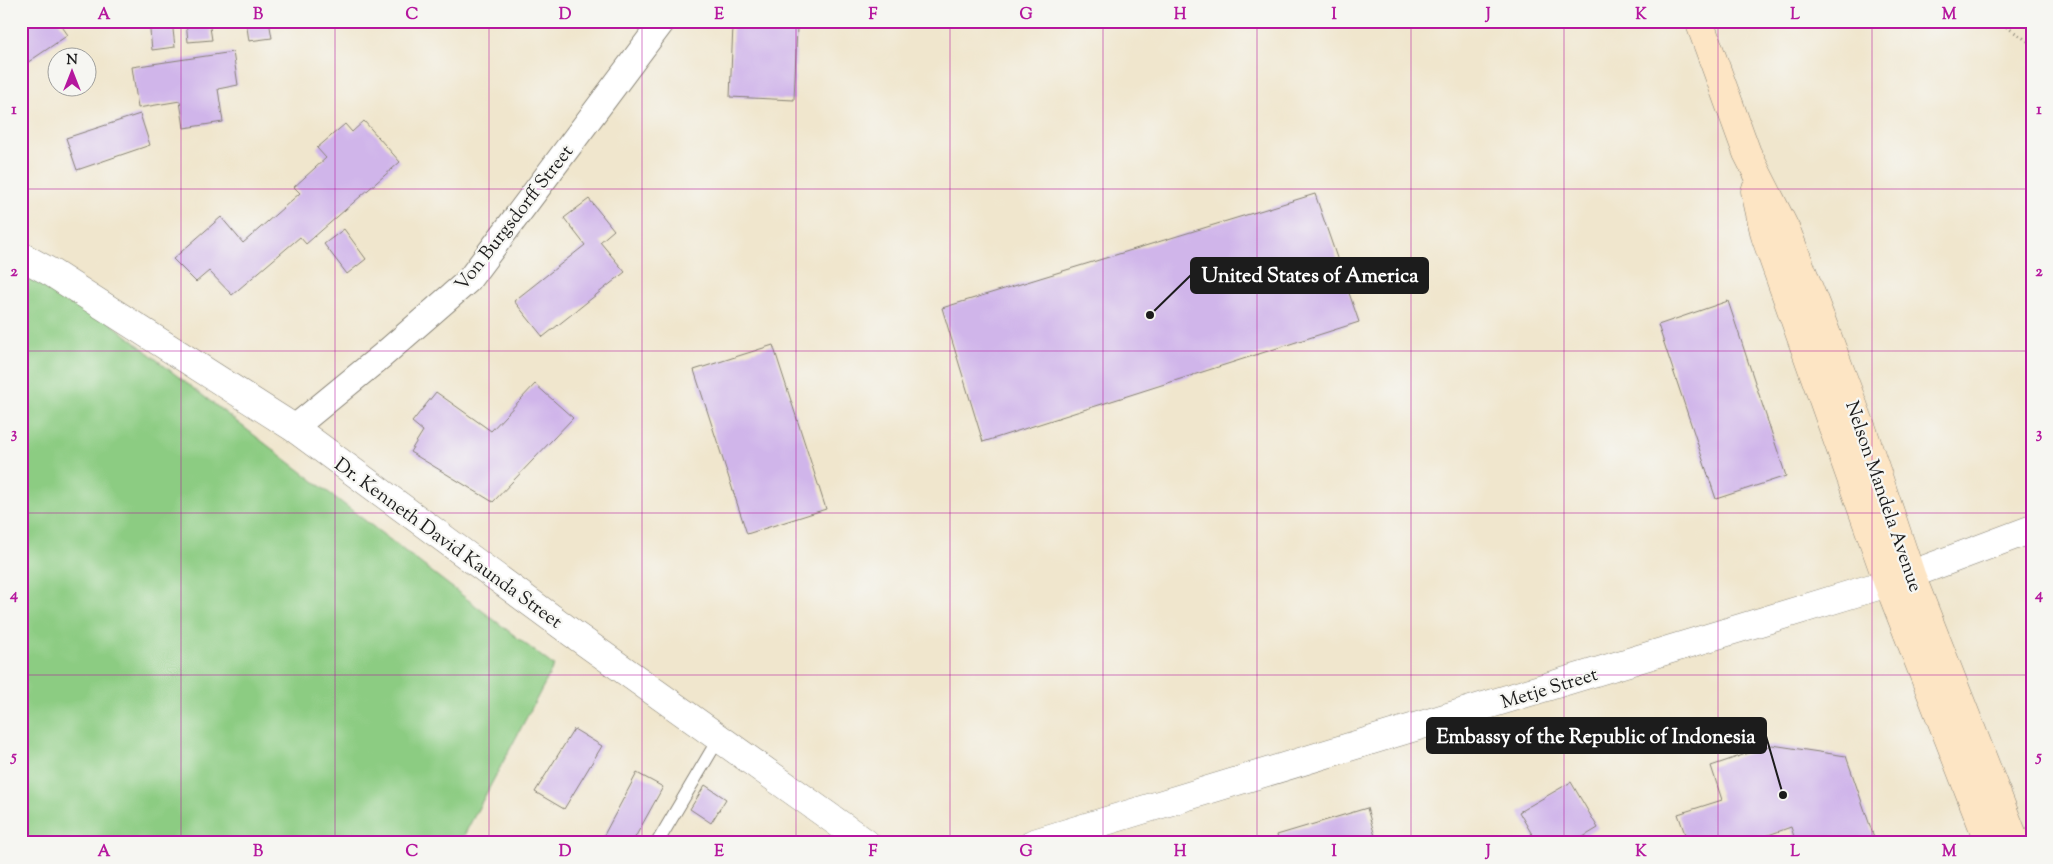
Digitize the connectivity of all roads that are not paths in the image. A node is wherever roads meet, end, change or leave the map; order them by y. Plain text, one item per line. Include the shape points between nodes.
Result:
1 (663, 21) edge
2 (1698, 21) edge
3 (21, 256) edge
4 (294, 428) junction
5 (2032, 529) edge
6 (1900, 579) junction
7 (720, 738) junction
8 (657, 843) edge
9 (866, 843) edge
10 (1034, 843) edge
11 (1989, 843) edge
12 (2016, 843) edge

1 - 4 street, Von Burgsdorff Street via 468,281
2 - 6 main road, Nelson Mandela Avenue via 1747,153 1787,232 1863,431
3 - 4 street, Dr. Kenneth David Kaunda Street
4 - 7 street, Dr. Kenneth David Kaunda Street
5 - 6 street, Metje Street
6 - 10 street, Metje Street
6 - 11 main road, Nelson Mandela Avenue
6 - 12 main road, Nelson Mandela Avenue
7 - 8 lane
7 - 9 street, Dr. Kenneth David Kaunda Street

